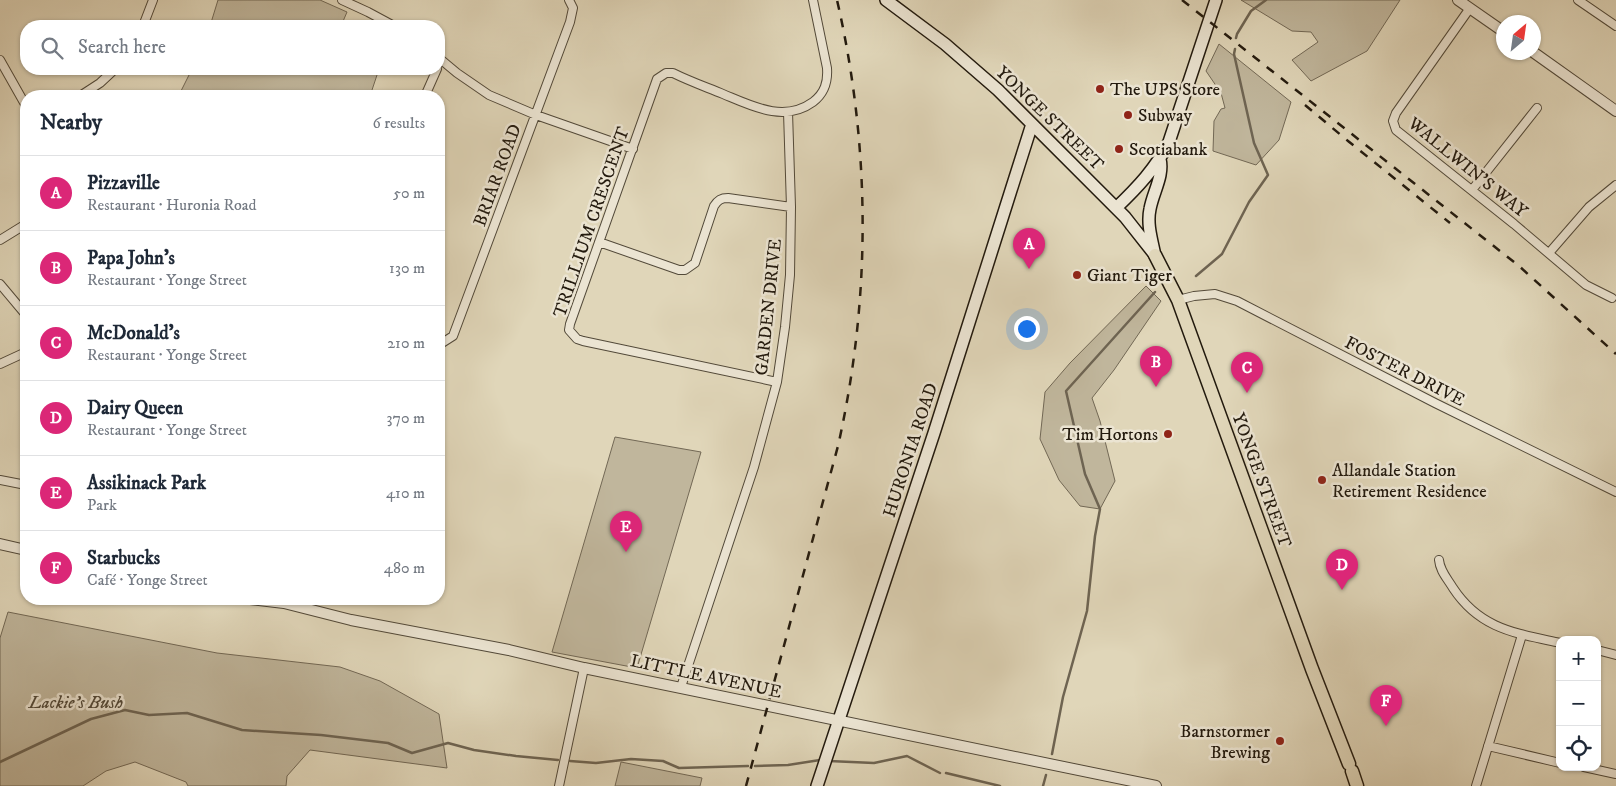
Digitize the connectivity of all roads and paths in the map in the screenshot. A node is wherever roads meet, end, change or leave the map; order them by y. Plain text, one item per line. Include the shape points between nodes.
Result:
1 (153, 0) edge
2 (342, 0) edge
3 (569, 0) edge
4 (813, 0) edge
5 (886, 0) edge
6 (1216, 0) edge
7 (1458, 0) edge
8 (1578, 0) edge
9 (1470, 8) junction
10 (145, 20) edge
11 (383, 20) edge
12 (1496, 26) edge
13 (1616, 26) edge
14 (1541, 58) edge
15 (0, 60) edge
16 (445, 66) edge
17 (109, 75) edge
18 (434, 75) edge
19 (89, 90) edge
20 (428, 90) edge
21 (20, 95) edge
22 (1537, 108) dead end
23 (1616, 111) edge
24 (788, 112) junction
25 (536, 115) junction
26 (1032, 124) junction
27 (632, 149) junction
28 (1160, 159) junction
29 (1616, 185) edge
30 (1472, 190) junction
31 (791, 207) junction
32 (1116, 208) junction
33 (20, 228) edge
34 (0, 240) edge
35 (600, 242) junction
36 (1549, 254) junction
37 (1155, 256) junction
38 (0, 284) edge
39 (1612, 298) dead end
40 (1178, 300) junction
41 (20, 308) edge
42 (445, 341) edge
43 (20, 355) edge
44 (0, 364) edge
45 (777, 382) junction
46 (0, 480) edge
47 (20, 484) edge
48 (1616, 492) edge
49 (0, 544) edge
50 (20, 549) edge
51 (1439, 560) dead end
52 (292, 605) edge
53 (1522, 635) junction
54 (1556, 642) edge
55 (1601, 651) edge
56 (1616, 655) edge
57 (584, 668) junction
58 (681, 687) junction
59 (838, 720) junction
60 (1488, 746) junction
61 (1556, 762) edge
62 (1601, 771) edge
63 (1616, 774) edge
64 (559, 786) edge
65 (817, 786) edge
66 (1156, 786) edge
67 (1357, 786) edge
68 (1476, 786) edge

1 - 10 street
2 - 11 street
3 - 25 street, BRIAR ROAD via 573,8 570,22
4 - 24 street via 828,78 816,100 802,109
5 - 26 main road, YONGE STREET via 957,54
6 - 28 main road via 1170,142
7 - 9 street
8 - 13 street
9 - 12 street
9 - 30 street, WALLWIN'S WAY via 1393,121 1400,134
14 - 23 street
15 - 21 street
16 - 25 street via 489,94
17 - 19 street
18 - 20 street
22 - 30 street
24 - 27 street, TRILLIUM CRESCENT via 760,109 673,73 666,73 657,79
24 - 31 street, GARDEN DRIVE
25 - 27 street
25 - 42 street, BRIAR ROAD via 453,336
26 - 32 main road, YONGE STREET
26 - 59 main road, HURONIA ROAD
27 - 35 street, TRILLIUM CRESCENT
28 - 32 main road via 1145,180
28 - 37 main road via 1162,170 1149,220
29 - 36 street via 1589,207
30 - 36 street, WALLWIN'S WAY
31 - 35 street via 723,198 714,206 694,262 685,270
31 - 45 street, GARDEN DRIVE via 788,292
32 - 37 main road, YONGE STREET
33 - 34 street
35 - 45 street, TRILLIUM CRESCENT via 570,324 569,330 577,339
36 - 39 street, WALLWIN'S WAY via 1586,285
37 - 40 main road, YONGE STREET
38 - 41 street
40 - 48 street, FOSTER DRIVE via 1215,294 1237,301 1435,404
40 - 67 main road, YONGE STREET
43 - 44 street
45 - 58 street, GARDEN DRIVE via 754,467
46 - 47 street
49 - 50 street
51 - 53 street via 1440,568 1458,595 1473,611 1499,628
52 - 57 street, LITTLE AVENUE
53 - 54 street
53 - 60 street
55 - 56 street
57 - 58 street, LITTLE AVENUE
57 - 64 street
58 - 59 street, LITTLE AVENUE
59 - 65 main road, HURONIA ROAD
59 - 66 street, LITTLE AVENUE
60 - 61 street
60 - 68 street
62 - 63 street

